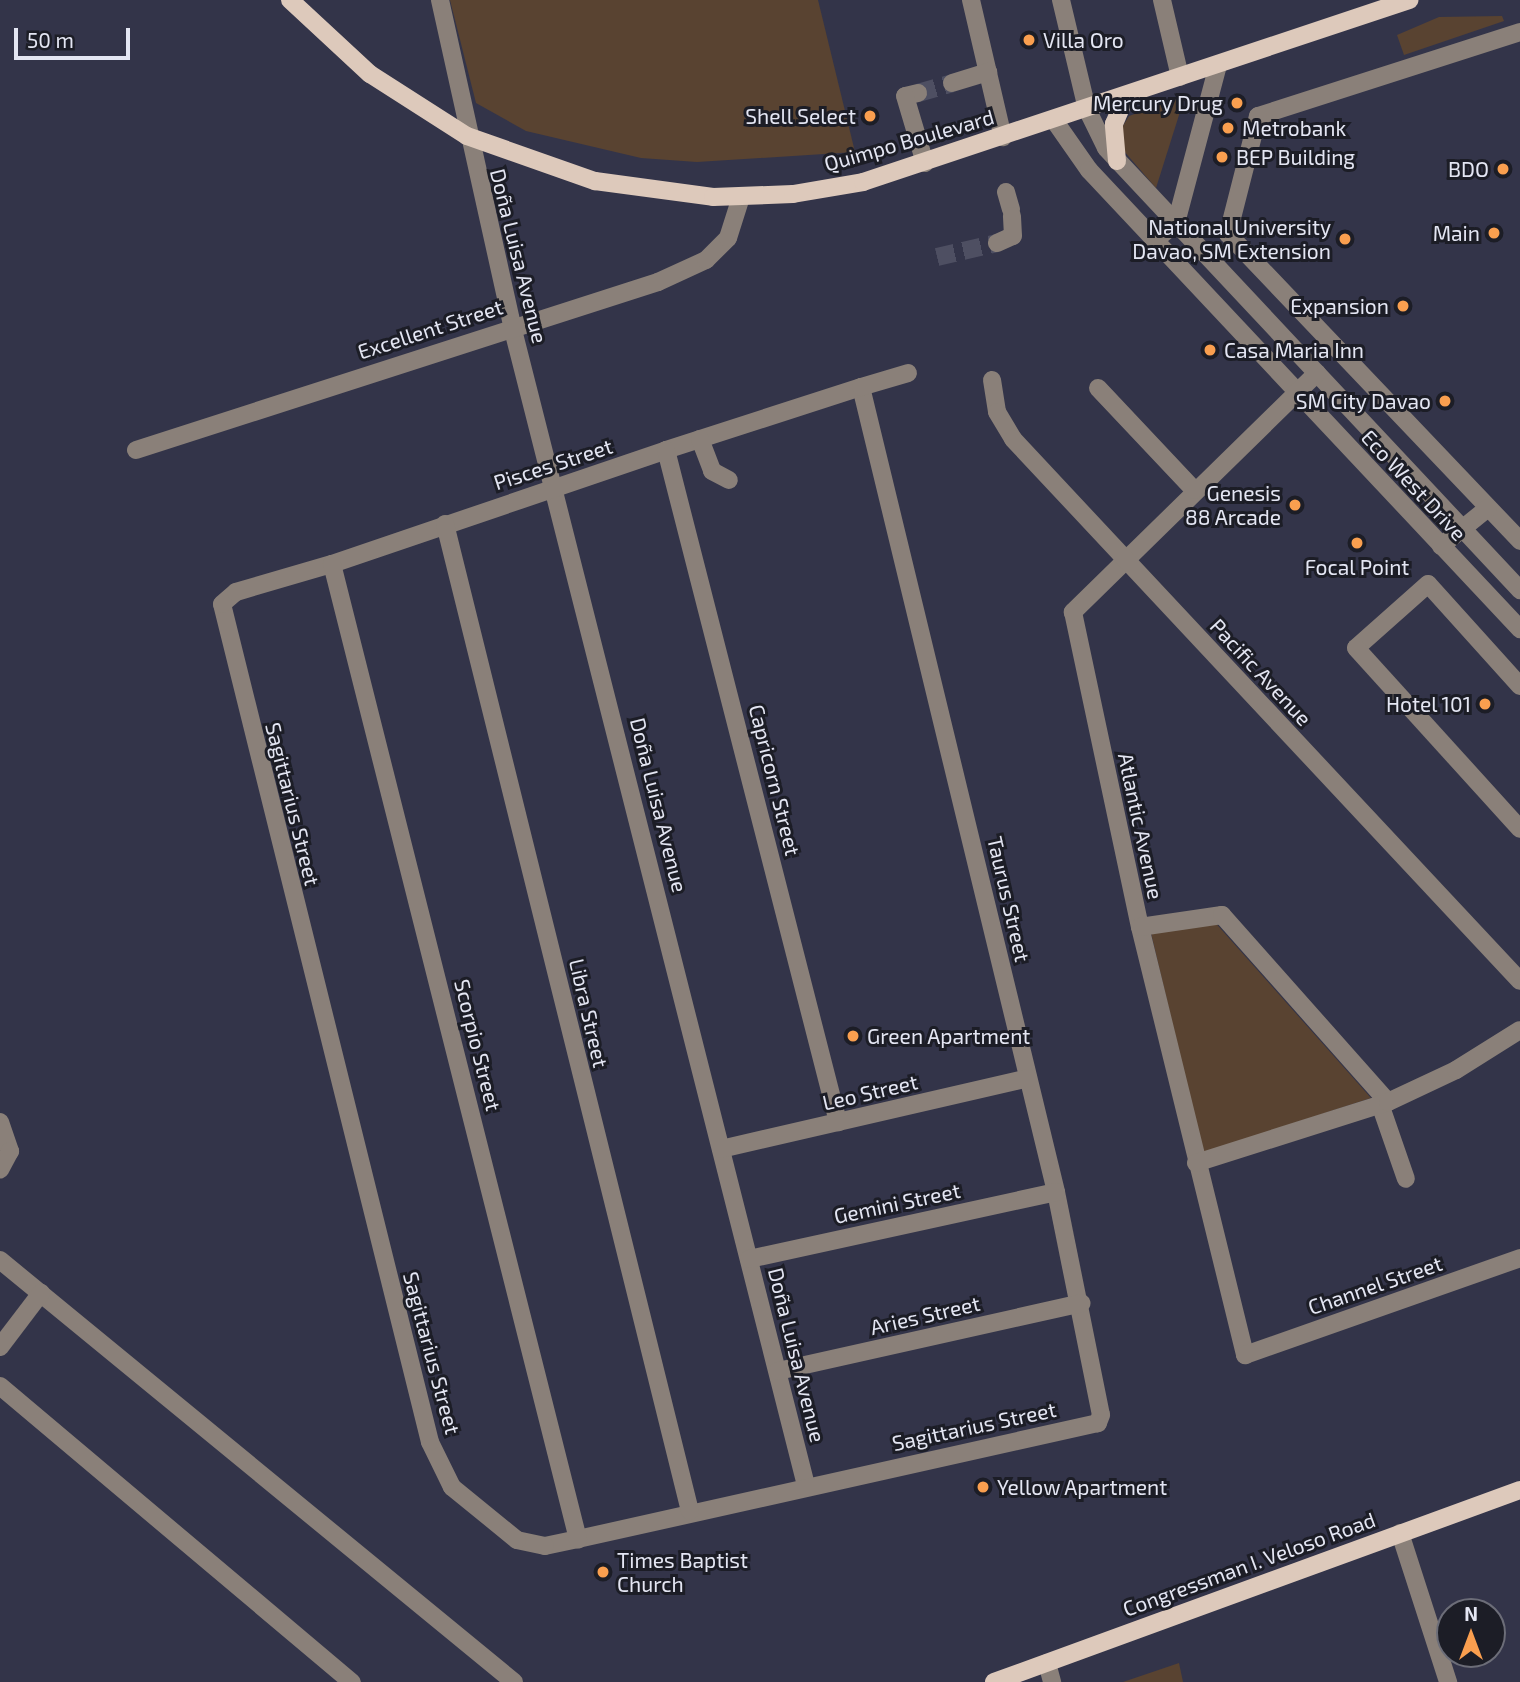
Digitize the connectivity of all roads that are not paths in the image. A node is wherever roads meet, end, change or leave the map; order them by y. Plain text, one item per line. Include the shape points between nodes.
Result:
1 (289, 0) edge
2 (440, 0) edge
3 (971, 0) edge
4 (1060, 0) edge
5 (1161, 0) edge
6 (1409, 0) edge
7 (1520, 32) edge
8 (1218, 65) junction
9 (988, 72) junction
10 (1180, 78) junction
11 (952, 83) tunnel mouth
12 (918, 93) dead end
13 (1126, 96) junction
14 (1087, 109) junction
15 (1054, 120) junction
16 (467, 136) junction
17 (1003, 136) junction
18 (1117, 161) junction
19 (925, 163) junction
20 (741, 197) junction
21 (1010, 206) dead end
22 (1176, 223) junction
23 (1155, 240) junction
24 (997, 243) dead end
25 (512, 326) junction
26 (908, 373) dead end
27 (1317, 373) junction
28 (992, 380) dead end
29 (861, 387) junction
30 (1098, 388) dead end
31 (1297, 392) junction
32 (700, 439) junction
33 (136, 450) dead end
34 (666, 450) junction
35 (729, 480) dead end
36 (555, 488) junction
37 (1194, 490) junction
38 (1488, 508) junction
39 (445, 524) junction
40 (1461, 529) junction
41 (1520, 541) edge
42 (1441, 546) junction
43 (1123, 557) junction
44 (332, 564) junction
45 (1520, 590) edge
46 (222, 610) joint
47 (1520, 629) edge
48 (1520, 686) edge
49 (1520, 829) edge
50 (1140, 927) junction
51 (1520, 981) edge
52 (1520, 1030) edge
53 (1028, 1078) junction
54 (1384, 1103) junction
55 (0, 1122) edge
56 (838, 1122) junction
57 (721, 1149) junction
58 (1196, 1163) junction
59 (0, 1170) edge
60 (1406, 1179) dead end
61 (1056, 1192) junction
62 (1520, 1258) edge
63 (749, 1259) junction
64 (0, 1260) edge
65 (41, 1293) junction
66 (1081, 1303) junction
67 (0, 1347) edge
68 (1245, 1355) joint
69 (778, 1371) junction
70 (0, 1386) edge
71 (1098, 1423) joint
72 (806, 1485) junction
73 (1520, 1490) edge
74 (690, 1511) junction
75 (1401, 1533) junction
76 (578, 1539) junction
77 (1047, 1663) junction
78 (352, 1682) edge
79 (514, 1682) edge
80 (994, 1682) edge
81 (1052, 1682) edge
82 (1448, 1682) edge

1 - 16 main road, Quimpo Boulevard via 370,74
2 - 16 street, Doña Luisa Avenue
3 - 9 street
4 - 14 street, Eco West Drive
5 - 10 street
6 - 8 main road, Quimpo Boulevard
7 - 38 street via 1258,116 1228,234
8 - 10 main road, Quimpo Boulevard
8 - 22 street
9 - 11 street
9 - 17 street
10 - 13 main road, Quimpo Boulevard
12 - 19 street via 905,96
13 - 14 main road, Quimpo Boulevard
13 - 18 main road via 1113,131
14 - 15 main road, Quimpo Boulevard
14 - 18 street, Eco West Drive
15 - 17 main road, Quimpo Boulevard
15 - 23 street, Eco West Drive via 1089,170
16 - 20 main road, Quimpo Boulevard via 595,181 684,196
16 - 25 street, Doña Luisa Avenue
17 - 19 main road, Quimpo Boulevard
18 - 22 street, Eco West Drive
19 - 20 main road, Quimpo Boulevard via 837,187
20 - 25 street, Excellent Street via 728,238 706,260 657,282
21 - 24 street via 1013,236
22 - 23 street
22 - 27 street, Eco West Drive
23 - 31 street, Eco West Drive
25 - 33 street, Excellent Street
25 - 36 street, Doña Luisa Avenue
26 - 29 street, Pisces Street
27 - 31 street, Atlantic Avenue
27 - 40 street, Eco West Drive
28 - 43 street, Pacific Avenue via 1008,432
29 - 32 street, Pisces Street
29 - 53 street, Taurus Street
30 - 37 street
31 - 37 street, Atlantic Avenue
31 - 42 street, Eco West Drive
32 - 34 street, Pisces Street
32 - 35 street via 712,471
34 - 36 street, Pisces Street
34 - 56 street, Capricorn Street
36 - 39 street, Pisces Street
36 - 57 street, Doña Luisa Avenue
37 - 43 street, Atlantic Avenue
38 - 40 street
38 - 41 street
39 - 44 street, Pisces Street
39 - 74 street, Libra Street
40 - 42 street
40 - 45 street, Eco West Drive
42 - 47 street, Eco West Drive
43 - 50 street, Atlantic Avenue via 1082,597 1073,620
43 - 51 street, Pacific Avenue
44 - 46 street, Pisces Street via 236,592
44 - 76 street, Scorpio Street
46 - 76 street, Sagittarius Street via 430,1442 452,1487 517,1540 545,1546
48 - 49 street via 1428,584 1356,648
50 - 54 street via 1222,915
50 - 58 street, Atlantic Avenue
52 - 54 street via 1456,1070
53 - 56 street, Leo Street
53 - 61 street, Taurus Street
54 - 58 street
54 - 60 street
55 - 59 street via 10,1151
56 - 57 street, Leo Street
57 - 63 street, Doña Luisa Avenue
58 - 68 street, Atlantic Avenue
61 - 63 street, Gemini Street
61 - 66 street, Taurus Street
62 - 68 street, Channel Street
63 - 69 street, Doña Luisa Avenue
64 - 65 street
65 - 67 street
65 - 79 street
66 - 69 street, Aries Street
66 - 71 street, Taurus Street via 1102,1407
69 - 72 street, Doña Luisa Avenue
70 - 78 street
71 - 72 street, Sagittarius Street
72 - 74 street, Sagittarius Street
73 - 75 main road, Congressman I. Veloso Road
74 - 76 street, Sagittarius Street
75 - 77 main road, Congressman I. Veloso Road
75 - 82 street
77 - 80 main road, Congressman I. Veloso Road
77 - 81 street

